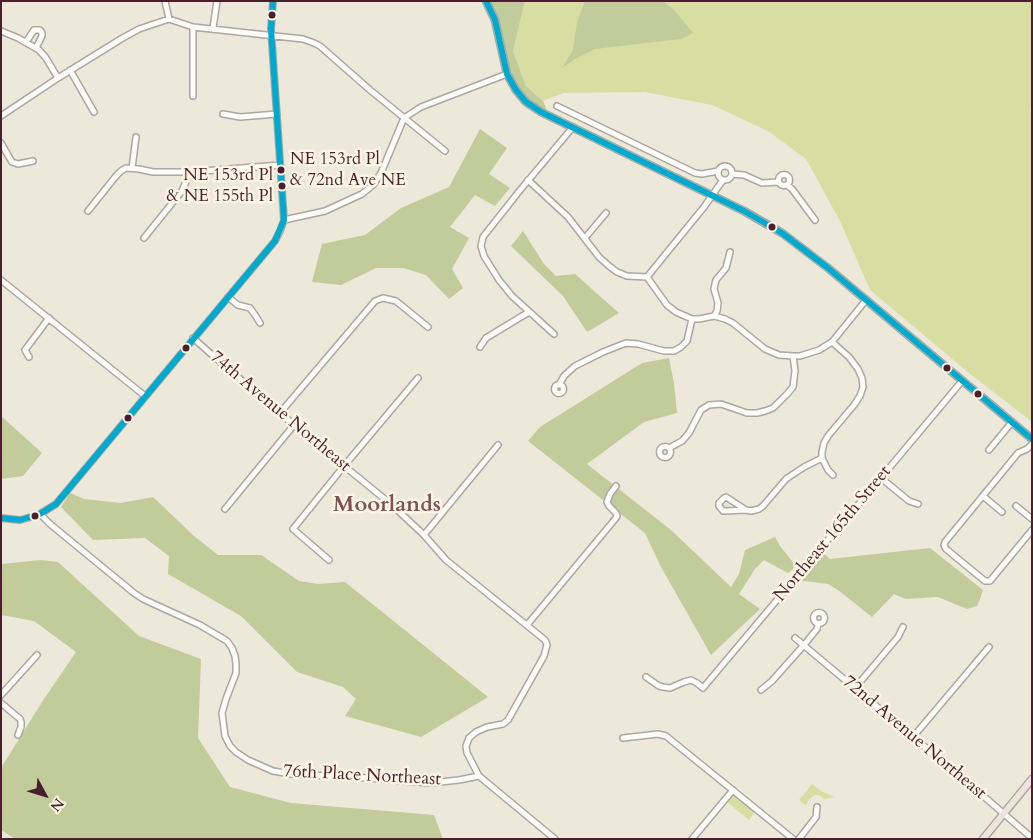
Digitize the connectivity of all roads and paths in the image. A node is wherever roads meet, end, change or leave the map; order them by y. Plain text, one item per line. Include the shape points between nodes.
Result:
1 (165, 1) edge
2 (217, 1) edge
3 (272, 1) edge
4 (486, 1) edge
5 (170, 19) junction
6 (193, 27) junction
7 (213, 28) junction
8 (1, 31) edge
9 (272, 35) junction
10 (26, 42) junction
11 (36, 48) junction
12 (70, 70) junction
13 (508, 74) junction
14 (58, 78) junction
15 (193, 96) dead end
16 (557, 106) dead end
17 (94, 112) dead end
18 (223, 114) dead end
19 (277, 114) junction
20 (1, 116) edge
21 (404, 118) junction
22 (573, 127) junction
23 (136, 136) dead end
24 (1, 144) edge
25 (445, 151) dead end
26 (32, 162) dead end
27 (280, 165) junction
28 (129, 168) junction
29 (718, 171) junction
30 (190, 172) junction
31 (732, 174) junction
32 (528, 180) junction
33 (723, 180) junction
34 (778, 182) junction
35 (787, 185) junction
36 (713, 196) junction
37 (88, 211) dead end
38 (606, 213) dead end
39 (284, 220) junction
40 (815, 220) dead end
41 (144, 238) dead end
42 (585, 238) junction
43 (730, 252) dead end
44 (647, 277) junction
45 (1, 280) edge
46 (228, 297) junction
47 (866, 300) junction
48 (529, 312) junction
49 (714, 316) junction
50 (49, 318) junction
51 (692, 320) junction
52 (260, 323) dead end
53 (428, 328) dead end
54 (554, 334) dead end
55 (193, 338) junction
56 (832, 342) junction
57 (480, 347) dead end
58 (793, 356) junction
59 (29, 357) dead end
60 (418, 378) dead end
61 (962, 381) junction
62 (559, 385) dead end
63 (145, 396) junction
64 (280, 413) junction
65 (1012, 422) junction
66 (294, 425) junction
67 (1032, 439) edge
68 (1032, 444) edge
69 (498, 445) dead end
70 (669, 448) dead end
71 (989, 450) dead end
72 (822, 458) junction
73 (344, 466) junction
74 (833, 475) dead end
75 (881, 478) junction
76 (616, 486) dead end
77 (983, 496) junction
78 (918, 504) dead end
79 (1016, 506) dead end
80 (224, 509) dead end
81 (746, 510) junction
82 (1002, 512) dead end
83 (40, 514) junction
84 (1, 518) edge
85 (1032, 519) edge
86 (1032, 530) edge
87 (424, 535) junction
88 (329, 560) dead end
89 (818, 624) dead end
90 (527, 625) junction
91 (904, 627) dead end
92 (795, 638) dead end
93 (804, 645) junction
94 (989, 647) dead end
95 (36, 654) dead end
96 (646, 676) dead end
97 (855, 688) junction
98 (762, 690) dead end
99 (1, 695) edge
100 (1, 703) edge
101 (18, 735) dead end
102 (914, 737) junction
103 (623, 738) dead end
104 (479, 776) junction
105 (1032, 779) edge
106 (733, 790) junction
107 (817, 807) dead end
108 (1003, 814) junction
109 (1032, 838) edge
110 (555, 839) edge
111 (692, 839) edge
112 (793, 839) edge
113 (799, 839) edge
114 (983, 839) edge

1 - 5 street
2 - 7 street
3 - 9 street
4 - 13 main road via 495,20
5 - 6 street
5 - 12 street via 139,29
6 - 7 street
6 - 15 street
7 - 9 street
8 - 10 street
9 - 19 street
9 - 21 street via 303,39 320,46
10 - 11 street
10 - 11 street via 34,30 40,30 42,36
11 - 14 street
12 - 14 street
12 - 17 street
13 - 21 street via 421,107
13 - 22 main road via 526,102
14 - 20 street
16 - 29 street via 695,173
18 - 19 street via 240,117
19 - 27 street
21 - 25 street
21 - 39 street via 373,185 362,194 325,211
22 - 32 street
22 - 36 main road
23 - 28 street
24 - 26 street via 12,162
27 - 30 street
27 - 39 street
28 - 30 street
28 - 37 street via 116,176
29 - 31 street via 726,166
29 - 33 street
30 - 41 street via 182,191
31 - 33 street
31 - 34 street via 744,175 765,184
32 - 42 street via 568,217
32 - 48 street via 483,237 481,246 499,280
33 - 36 street
34 - 35 street
34 - 35 street via 784,175 789,179
35 - 40 street
36 - 44 street
36 - 47 main road via 782,232
38 - 42 street
39 - 46 street via 275,241
42 - 44 street via 617,272
43 - 49 street via 726,268 716,280 714,289 718,303
44 - 51 street via 667,305
45 - 50 street
46 - 52 street via 250,308
46 - 55 street
47 - 56 street
47 - 61 main road
48 - 54 street
48 - 57 street via 486,338
49 - 51 street
49 - 58 street via 733,323 765,349
50 - 59 street via 25,350
50 - 63 street
51 - 62 street via 687,341 674,351 664,352 626,343 575,366
53 - 64 street via 396,301 375,300
55 - 63 street
55 - 64 street, 74th Avenue Northeast
56 - 58 street via 818,350
56 - 72 street via 854,362 863,388 854,405 828,436
58 - 70 street via 792,387 773,408 757,413 722,404 709,405 701,410 689,434
60 - 73 street
61 - 65 main road
61 - 75 street, Northeast 165th Street
63 - 83 street via 56,504
64 - 66 street, 74th Avenue Northeast
65 - 67 main road
65 - 71 street
66 - 73 street, 74th Avenue Northeast
66 - 80 street
68 - 77 street via 1018,453
69 - 87 street
72 - 74 street
72 - 81 street via 786,479 759,509
73 - 87 street, 74th Avenue Northeast
73 - 88 street via 293,530
75 - 78 street via 909,501
75 - 96 street, Northeast 165th Street via 703,688 691,680 663,688
76 - 90 street via 607,502 616,518
77 - 82 street
77 - 86 street via 944,545 985,581 990,581
79 - 85 street
81 - 81 street via 728,498 719,503 723,511
83 - 84 street via 20,520
83 - 104 street, 76th Place Northeast via 134,593 227,641 235,656 236,673 222,713 225,736 230,746 248,760 290,774 430,783
87 - 90 street, 74th Avenue Northeast via 446,560
89 - 93 street
90 - 104 street, 74th Avenue Northeast via 545,640 546,649 508,720 476,732 469,738 467,753
91 - 97 street
92 - 93 street, 72nd Avenue Northeast
93 - 97 street, 72nd Avenue Northeast
93 - 98 street
94 - 102 street
95 - 99 street
97 - 102 street, 72nd Avenue Northeast
100 - 101 street via 20,719
102 - 108 street, 72nd Avenue Northeast
103 - 106 street via 666,736
104 - 110 street
105 - 108 main road
106 - 111 street
106 - 112 street
107 - 113 street via 816,817
108 - 109 street, 72nd Avenue Northeast
108 - 114 main road

